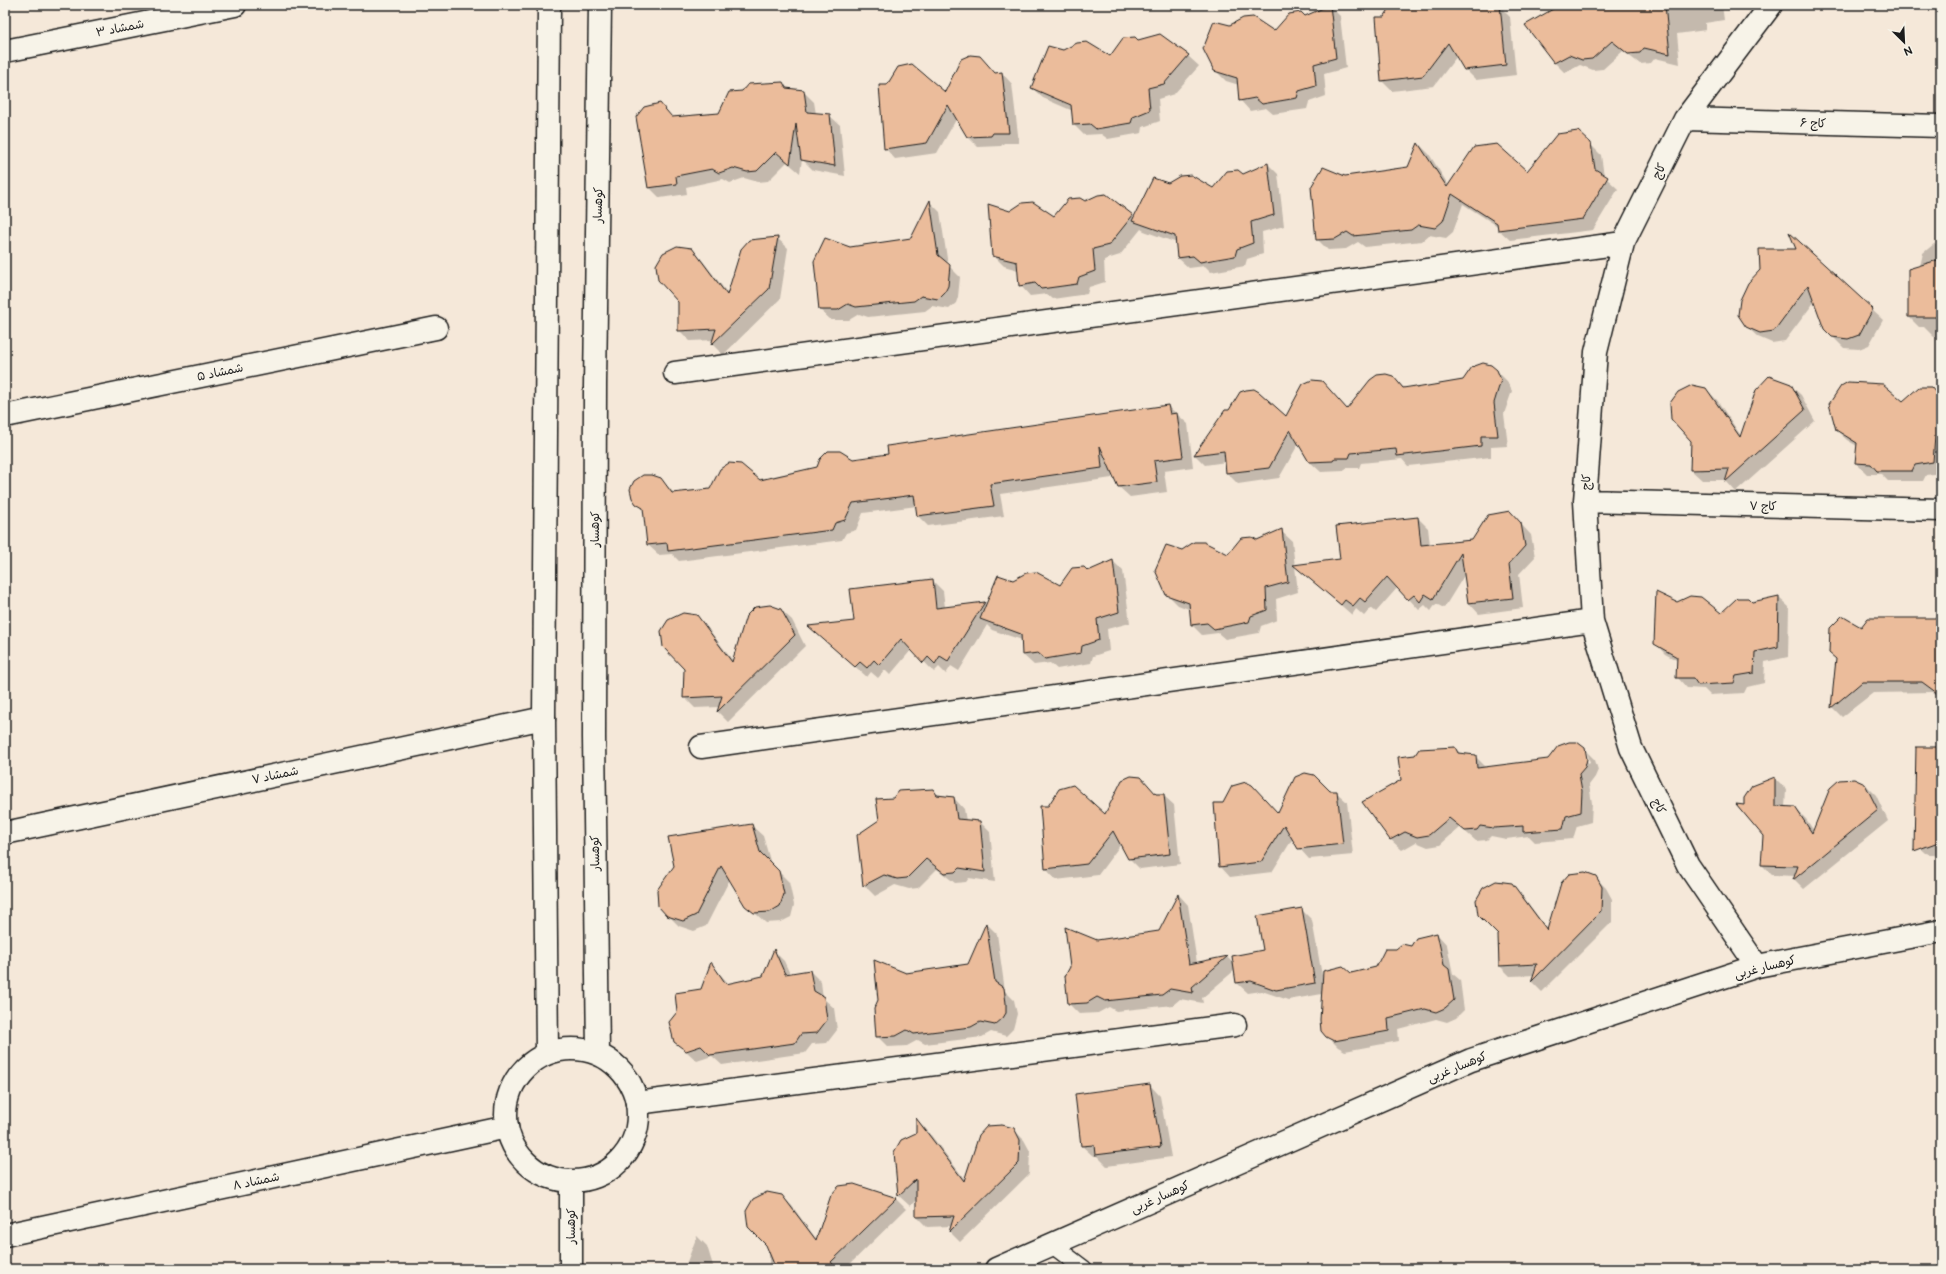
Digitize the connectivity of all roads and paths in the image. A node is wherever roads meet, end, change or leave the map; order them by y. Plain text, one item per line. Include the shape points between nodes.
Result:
1 (234, 5) edge
2 (549, 5) edge
3 (600, 5) edge
4 (1771, 5) edge
5 (5, 51) edge
6 (1685, 119) junction
7 (1941, 126) edge
8 (1623, 243) junction
9 (436, 328) dead end
10 (675, 373) dead end
11 (5, 416) edge
12 (1585, 501) junction
13 (1941, 510) edge
14 (1592, 621) junction
15 (544, 718) junction
16 (701, 747) dead end
17 (5, 833) edge
18 (1941, 931) edge
19 (1757, 966) junction
20 (1235, 1025) dead end
21 (546, 1053) junction
22 (598, 1053) junction
23 (637, 1103) junction
24 (507, 1127) junction
25 (572, 1182) junction
26 (5, 1235) edge
27 (1051, 1244) junction
28 (571, 1269) edge
29 (996, 1269) edge
30 (1084, 1269) edge

1 - 5 street, شمشاد ۳
2 - 15 street
3 - 22 street, کوهسار via 594,729
4 - 6 street, کاج
6 - 7 street, کاج ۶
6 - 8 street, کاج
8 - 10 street
8 - 12 street, کاج via 1596,352
9 - 11 street, شمشاد ۵
12 - 13 street, کاج ۷
12 - 14 street, کاج
14 - 16 street
14 - 19 street, کاج via 1631,748 1688,865
15 - 17 street, شمشاد ۷
15 - 21 street
18 - 19 street, کوهسار غربی
19 - 27 street, کوهسار غربی via 1471,1060
20 - 23 street
21 - 22 street via 572,1048
21 - 24 street via 524,1068 509,1090 504,1115
22 - 23 street via 620,1068 634,1090
23 - 25 street via 639,1115 634,1141 619,1162 598,1177
24 - 25 street via 509,1141 524,1163 546,1178
24 - 26 street, شمشاد ۸
25 - 28 street, کوهسار
27 - 29 street, کوهسار غربی
27 - 30 lane

